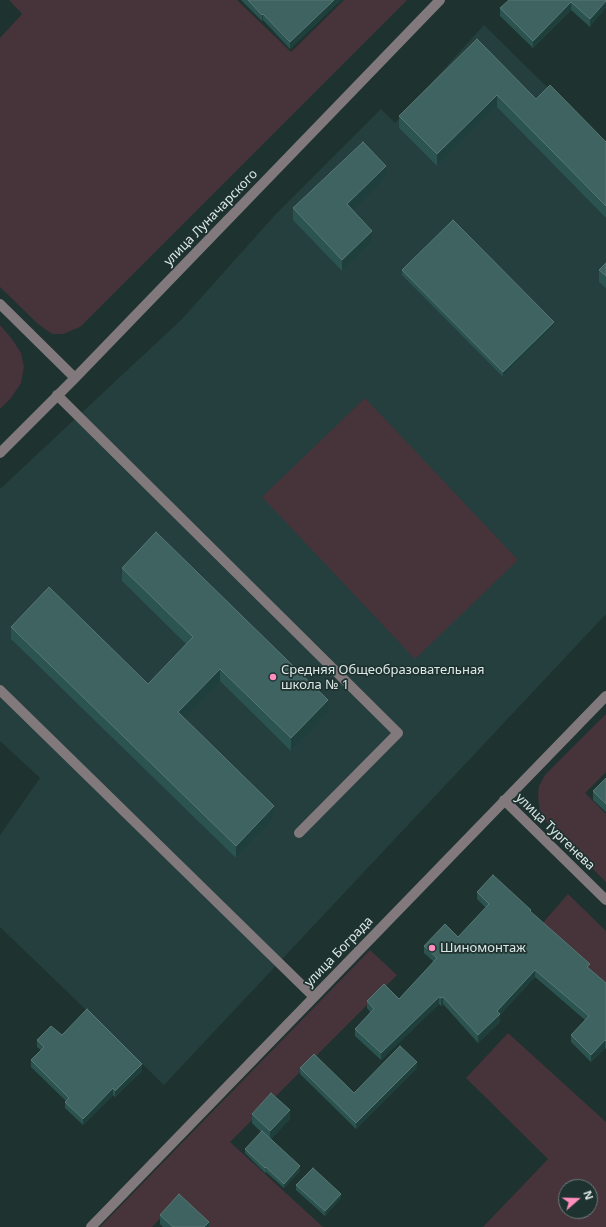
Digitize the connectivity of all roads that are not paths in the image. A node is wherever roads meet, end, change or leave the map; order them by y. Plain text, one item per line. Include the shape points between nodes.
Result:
1 (440, 0) edge
2 (0, 304) edge
3 (75, 378) junction
4 (57, 395) junction
5 (0, 453) edge
6 (0, 690) edge
7 (606, 696) edge
8 (504, 800) junction
9 (299, 834) dead end
10 (606, 900) edge
11 (314, 997) junction
12 (91, 1227) edge

1 - 3 street, улица Луначарского
2 - 3 street
3 - 4 street, улица Луначарского
4 - 5 street, улица Луначарского
4 - 9 street via 398,733
6 - 11 street
7 - 8 street, улица Бограда
8 - 10 street, улица Тургенева
8 - 11 street, улица Бограда
11 - 12 street, улица Бограда

